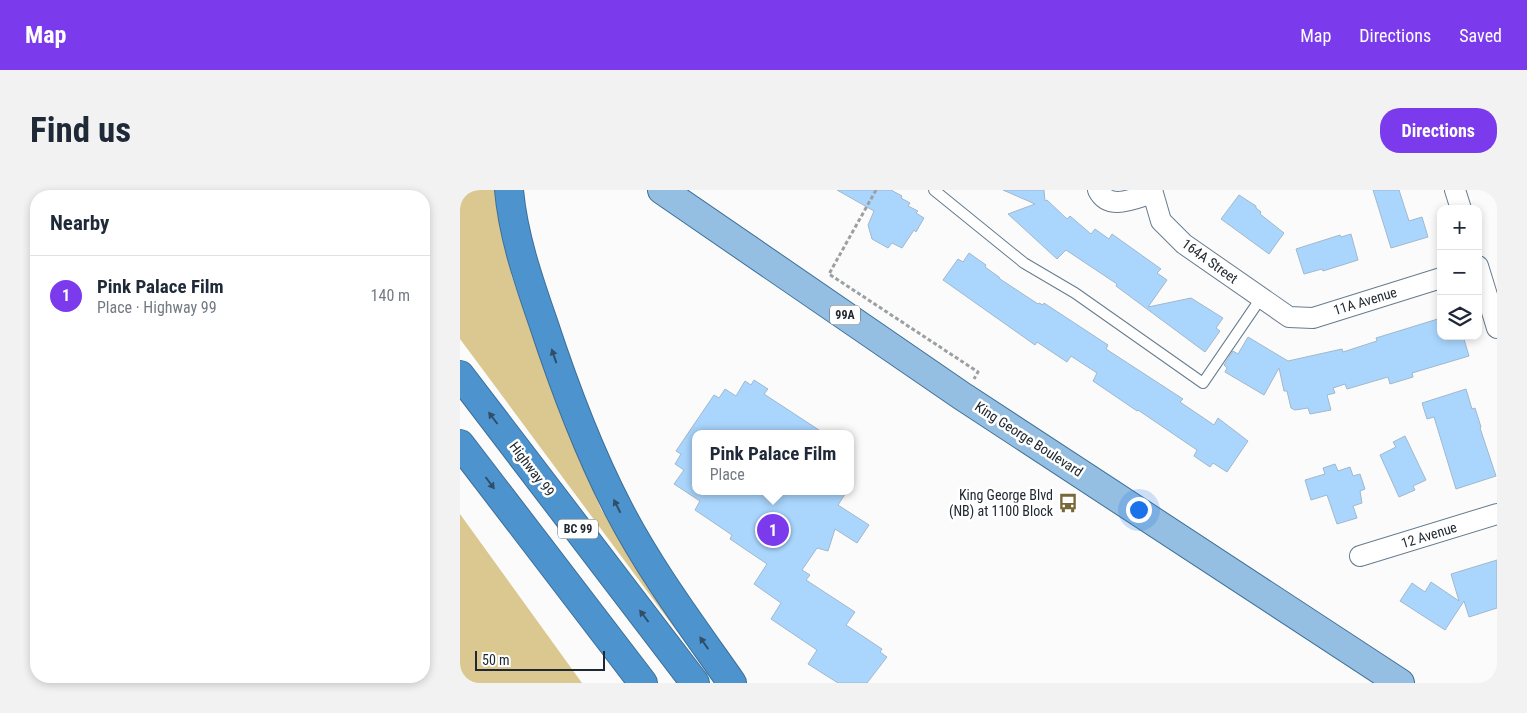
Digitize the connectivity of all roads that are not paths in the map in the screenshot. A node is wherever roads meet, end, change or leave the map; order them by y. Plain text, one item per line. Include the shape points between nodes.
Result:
1 (509, 190) edge
2 (520, 190) edge
3 (662, 190) edge
4 (934, 190) edge
5 (1098, 190) edge
6 (1455, 190) edge
7 (1152, 192) edge
8 (1460, 205) edge
9 (522, 257) junction
10 (1437, 279) edge
11 (1482, 279) edge
12 (1262, 298) junction
13 (1289, 317) joint
14 (1497, 328) edge
15 (460, 375) edge
16 (460, 444) edge
17 (1497, 514) edge
18 (1360, 556) dead end
19 (643, 683) edge
20 (695, 683) edge
21 (732, 683) edge
22 (1400, 683) edge

1 - 9 highway
2 - 9 highway via 517,220
3 - 22 main road, King George Boulevard / 99A via 962,396
4 - 12 lane via 1024,263 1075,293 1203,383
5 - 7 street via 1104,198 1117,202
6 - 8 street
7 - 12 street, 164A Street via 1161,221 1184,244
21 -> 9 highway via 668,591 611,493 567,393
10 - 13 street, 11A Avenue via 1313,318
11 - 14 street
12 - 13 street, 164A Street
20 -> 15 highway, Highway 99 / BC 99
16 -> 19 highway, BC 99
17 - 18 street, 12 Avenue

